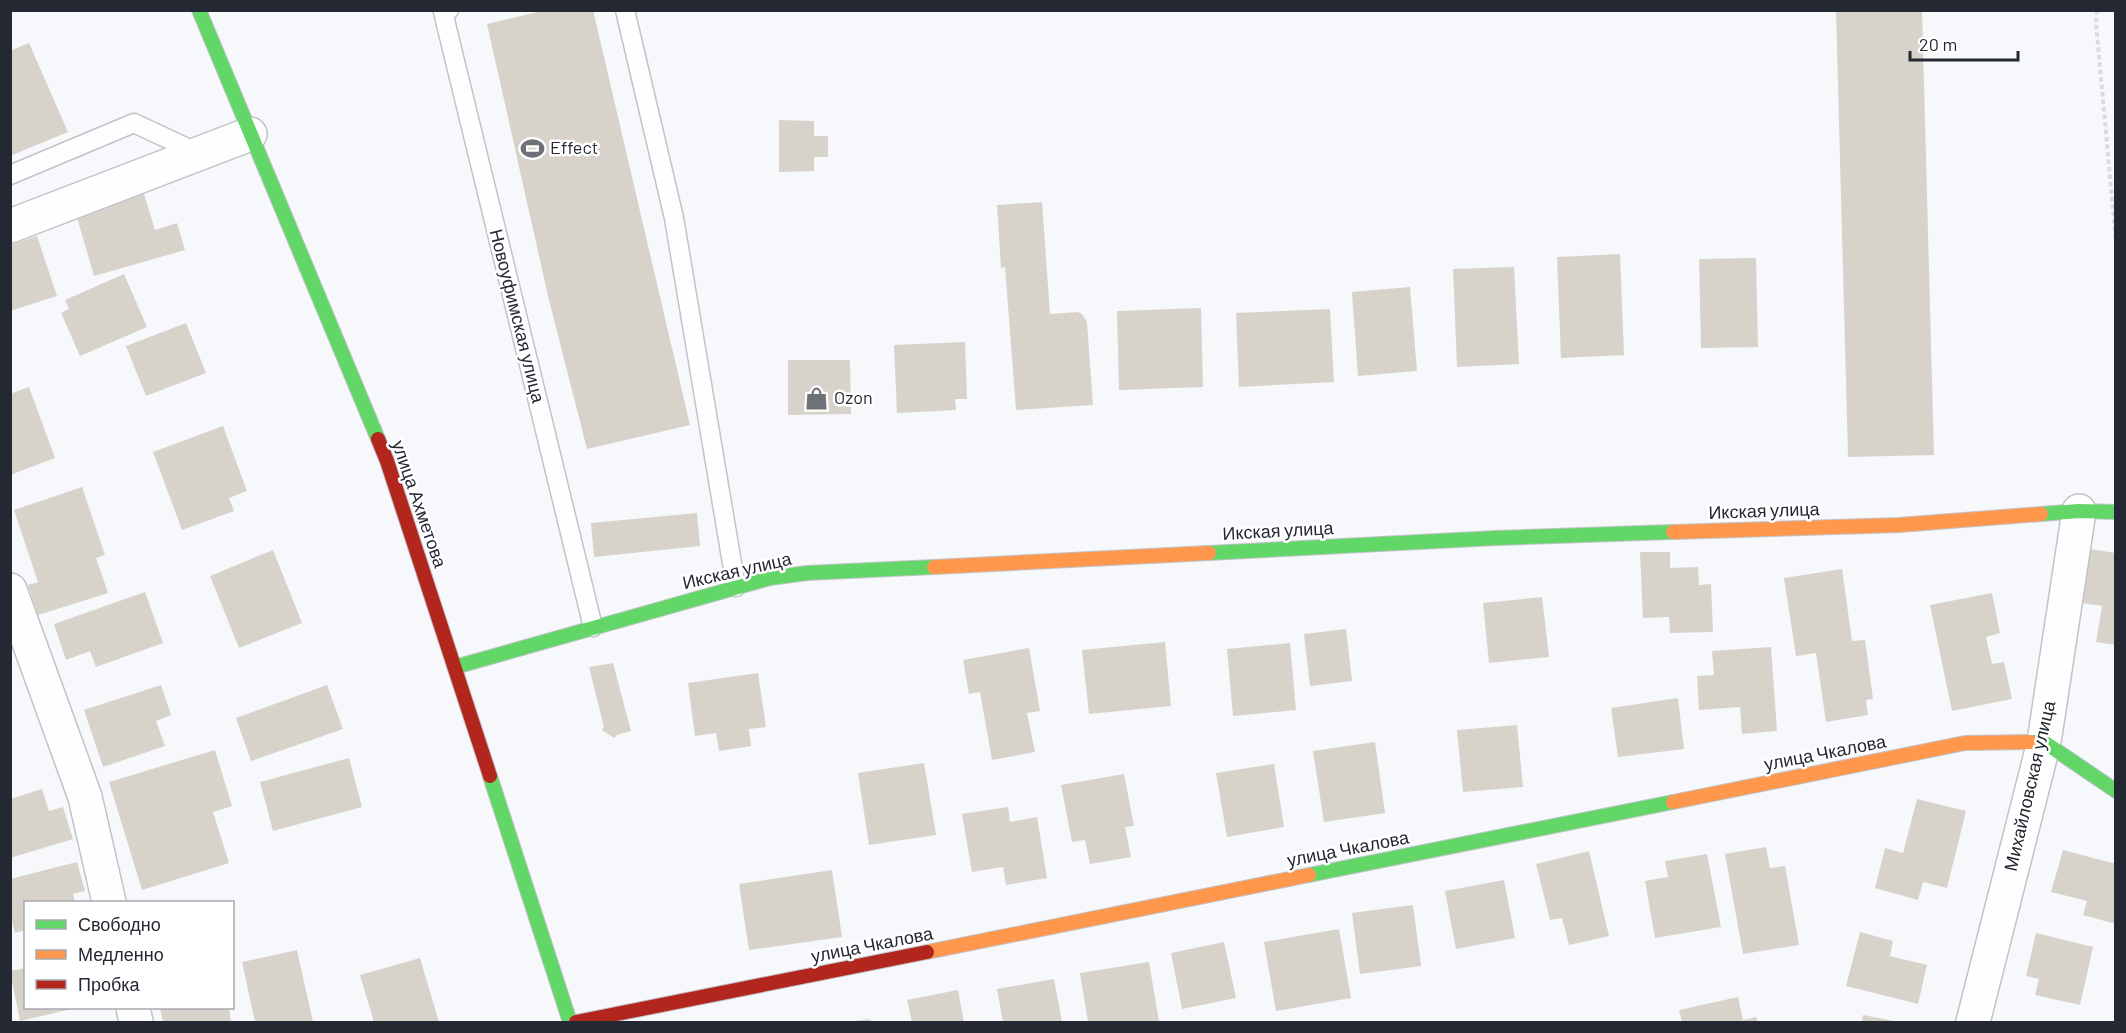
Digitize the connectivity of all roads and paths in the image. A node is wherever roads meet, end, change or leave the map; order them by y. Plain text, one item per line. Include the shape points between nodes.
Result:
1 (199, 10) edge
2 (449, 10) edge
3 (626, 10) edge
4 (2097, 10) edge
5 (250, 134) junction
6 (198, 153) junction
7 (10, 175) edge
8 (10, 226) edge
9 (2115, 243) edge
10 (2079, 511) junction
11 (2115, 512) edge
12 (736, 587) junction
13 (10, 590) edge
14 (593, 627) junction
15 (455, 668) junction
16 (2044, 742) junction
17 (2115, 791) edge
18 (109, 901) edge
19 (570, 1023) edge
20 (576, 1023) edge
21 (1973, 1023) edge

1 - 5 street, улица Ахметова
2 - 14 lane, Новоуфимская улица via 443,12
3 - 12 lane via 674,218
4 - 9 path
5 - 6 street
5 - 15 street, улица Ахметова via 387,461
6 - 7 lane via 134,123
6 - 8 street
10 - 11 street, Икская улица
10 - 12 street, Икская улица via 1899,525 1496,538 807,573
10 - 16 street, Михайловская улица
12 - 14 street, Икская улица
13 - 18 street via 85,797
14 - 15 street, Икская улица
15 - 19 street, улица Ахметова
16 - 17 street
16 - 20 street, улица Чкалова via 1965,743
16 - 21 street, Михайловская улица

